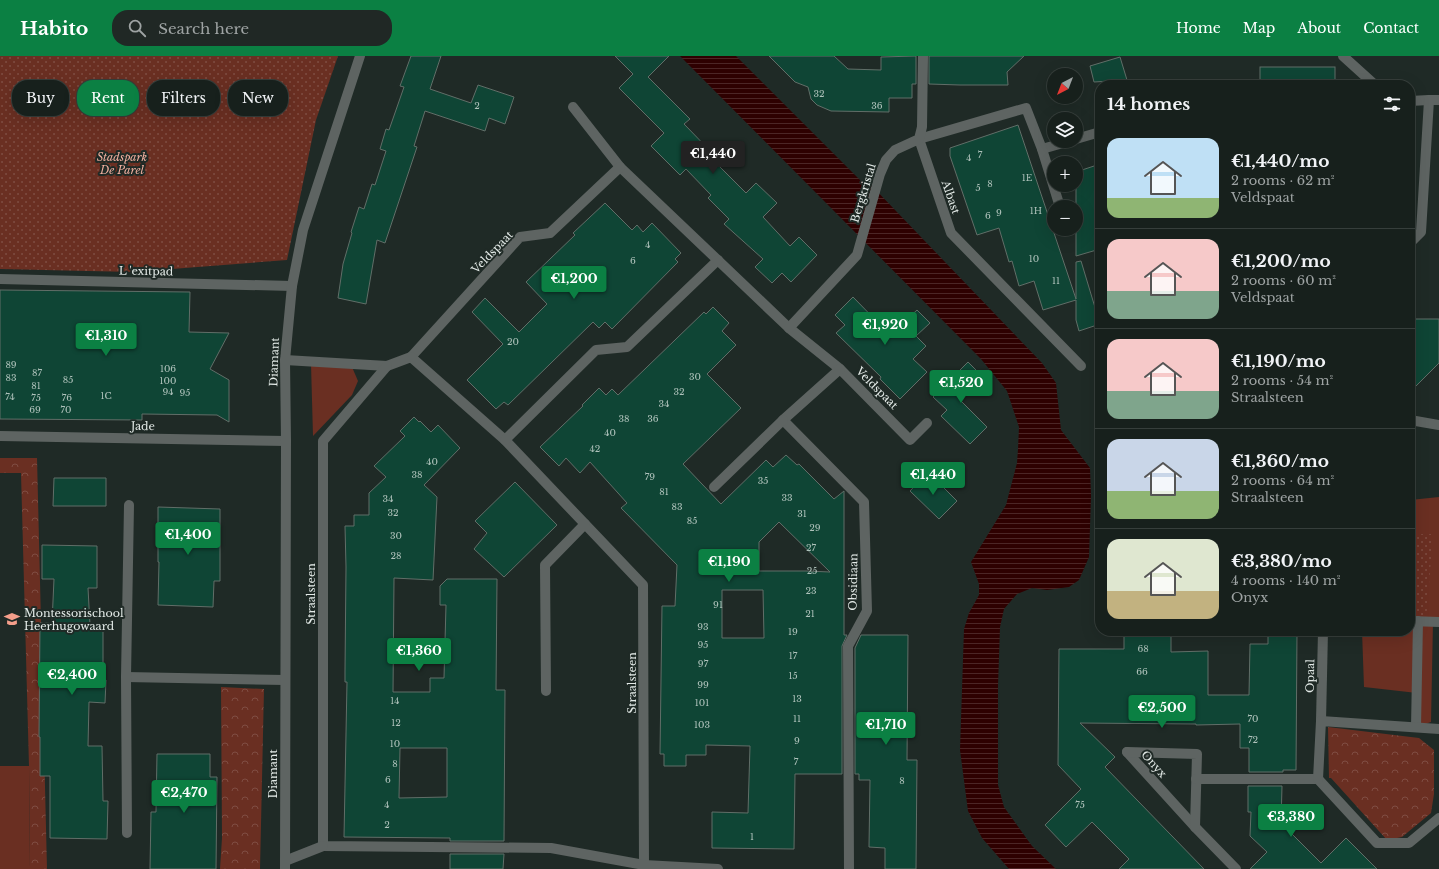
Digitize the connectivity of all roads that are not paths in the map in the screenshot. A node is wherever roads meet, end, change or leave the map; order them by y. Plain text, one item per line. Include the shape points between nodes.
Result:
1 (360, 56) edge
2 (923, 56) edge
3 (1343, 56) edge
4 (1369, 80) edge
5 (1434, 100) edge
6 (1415, 101) edge
7 (573, 107) dead end
8 (1095, 133) edge
9 (1083, 137) edge
10 (919, 139) junction
11 (1047, 148) edge
12 (1042, 149) junction
13 (620, 167) junction
14 (1058, 200) edge
15 (1415, 238) edge
16 (718, 260) junction
17 (0, 279) edge
18 (292, 286) junction
19 (789, 328) junction
20 (412, 357) junction
21 (285, 360) junction
22 (387, 366) junction
23 (1081, 366) dead end
24 (840, 369) junction
25 (782, 420) junction
26 (1415, 421) edge
27 (927, 423) dead end
28 (1439, 425) edge
29 (0, 436) edge
30 (505, 440) junction
31 (286, 441) junction
32 (714, 487) dead end
33 (129, 505) dead end
34 (585, 524) junction
35 (1415, 621) edge
36 (1439, 622) edge
37 (1323, 636) edge
38 (1414, 636) edge
39 (126, 677) junction
40 (285, 680) junction
41 (546, 691) dead end
42 (1321, 720) junction
43 (1416, 727) junction
44 (1439, 729) edge
45 (1196, 779) junction
46 (1318, 779) junction
47 (1439, 818) edge
48 (1195, 828) junction
49 (127, 833) dead end
50 (323, 846) junction
51 (285, 865) edge
52 (644, 865) junction
53 (718, 869) edge
54 (849, 869) edge
55 (1236, 869) edge

1 - 18 street, Diamant via 303,230
2 - 10 street via 922,127
3 - 4 street
5 - 6 street
5 - 15 street via 1421,232
7 - 13 street, Veldspaat
8 - 9 street
10 - 12 street via 1026,108
10 - 19 street, Bergkristal via 895,150 886,160 857,255
10 - 23 street, Albast via 951,233
11 - 12 street
12 - 14 street
13 - 16 street, Veldspaat
13 - 20 street, Veldspaat via 550,233 520,237
16 - 19 street, Veldspaat
16 - 30 street via 627,347 596,350
17 - 18 street, L 'exitpad
18 - 21 street, Diamant
19 - 24 street, Veldspaat
20 - 22 street, Straalsteen
20 - 30 street, Straalsteen
21 - 22 street, Straalsteen
21 - 31 street, Diamant
22 - 50 street, Straalsteen via 323,441
24 - 25 street
24 - 27 street, Veldspaat via 910,440
25 - 32 street
25 - 54 street, Obsidiaan via 864,502 867,611 848,646
26 - 28 street
29 - 31 street, Jade
30 - 34 street, Straalsteen
31 - 40 street, Diamant
33 - 39 street
34 - 41 street via 545,566
34 - 52 street, Straalsteen via 643,585
35 - 36 street
37 - 42 street, Opaal
38 - 43 street
39 - 40 street
39 - 49 street
40 - 51 street, Diamant
42 - 43 street
42 - 46 street
43 - 44 street
45 - 46 street
45 - 48 street, Onyx
45 - 48 street, Onyx via 1197,754 1127,752
46 - 47 street via 1377,843 1409,843
48 - 55 street, Onyx
50 - 51 street
50 - 52 street via 551,848
52 - 53 street

